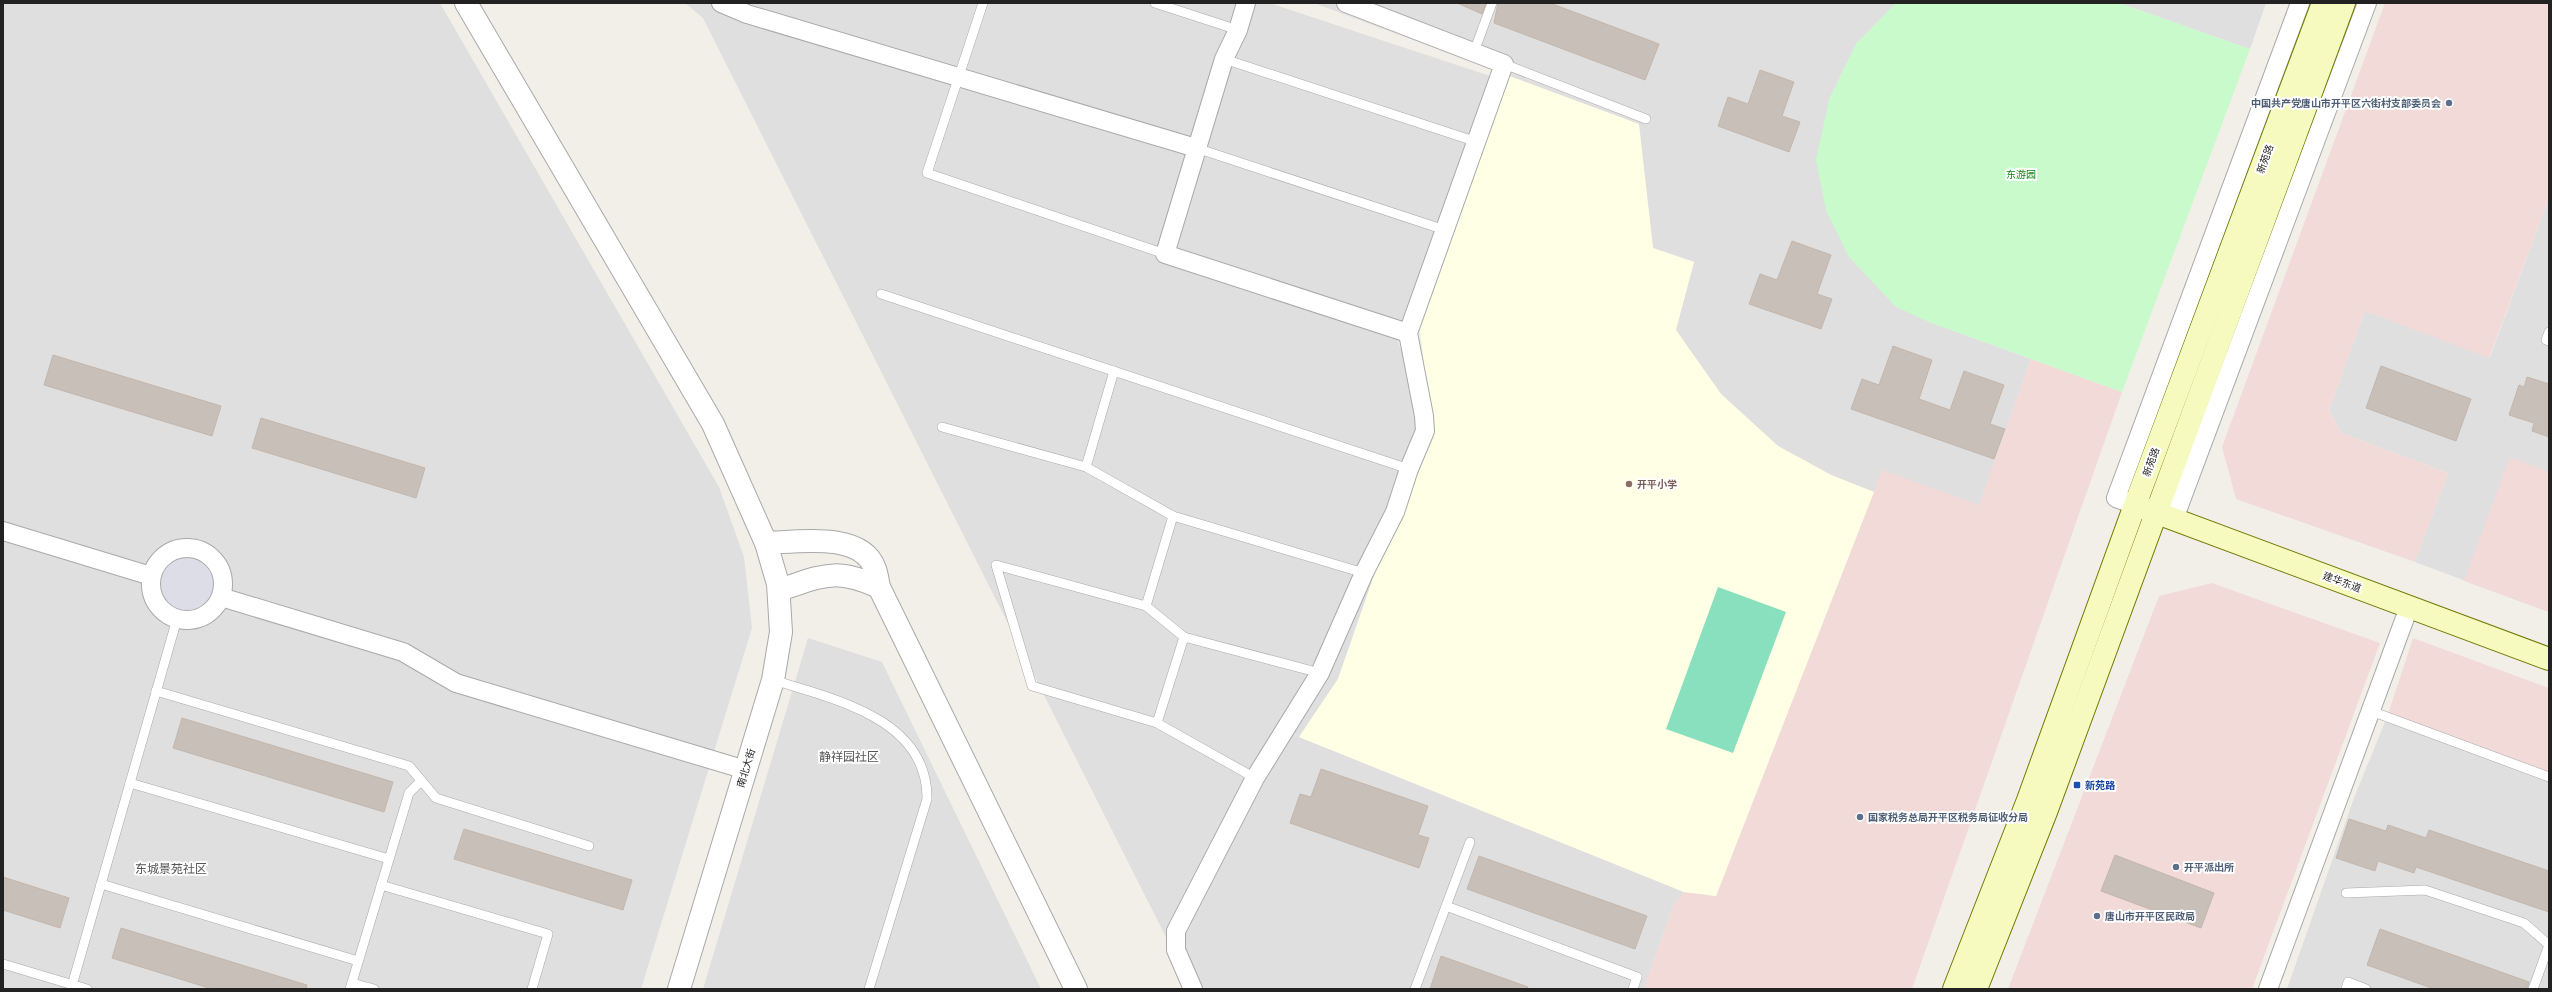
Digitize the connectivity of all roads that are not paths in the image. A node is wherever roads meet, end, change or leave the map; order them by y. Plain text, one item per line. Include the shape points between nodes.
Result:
1 (466, 3) edge
2 (721, 3) edge
3 (983, 3) edge
4 (1155, 3) edge
5 (1246, 3) edge
6 (1346, 3) edge
7 (1492, 3) edge
8 (2300, 3) edge
9 (2323, 3) edge
10 (2344, 3) edge
11 (2367, 3) edge
12 (1238, 30) junction
13 (1474, 52) junction
14 (1224, 59) junction
15 (1504, 64) junction
16 (958, 77) junction
17 (1646, 119) dead end
18 (1477, 142) junction
19 (1196, 148) junction
20 (1445, 230) junction
21 (1165, 254) junction
22 (882, 294) dead end
23 (1408, 332) junction
24 (2549, 332) edge
25 (2549, 341) edge
26 (1114, 371) junction
27 (942, 427) dead end
28 (1086, 467) junction
29 (1409, 469) junction
30 (2155, 512) junction
31 (1173, 516) junction
32 (3, 531) edge
33 (766, 543) junction
34 (1364, 573) junction
35 (151, 576) junction
36 (879, 587) junction
37 (779, 590) junction
38 (221, 597) junction
39 (1146, 606) junction
40 (2409, 607) junction
41 (177, 619) junction
42 (1184, 638) junction
43 (2549, 659) edge
44 (1320, 673) junction
45 (773, 680) junction
46 (156, 691) junction
47 (2371, 711) junction
48 (1157, 723) junction
49 (746, 770) junction
50 (2549, 777) edge
51 (1255, 778) junction
52 (421, 781) junction
53 (130, 783) junction
54 (1470, 842) dead end
55 (589, 846) dead end
56 (389, 859) junction
57 (101, 884) junction
58 (381, 886) junction
59 (2346, 893) dead end
60 (1446, 906) junction
61 (2549, 945) edge
62 (358, 961) junction
63 (3, 964) edge
64 (351, 986) edge
65 (71, 989) edge
66 (87, 989) edge
67 (374, 989) edge
68 (532, 989) edge
69 (680, 989) edge
70 (870, 989) edge
71 (1076, 989) edge
72 (1193, 989) edge
73 (1415, 989) edge
74 (1632, 989) edge
75 (1954, 989) edge
76 (1976, 989) edge
77 (2268, 989) edge
78 (2346, 989) edge
79 (2366, 989) edge
80 (2533, 989) edge

1 - 33 street, 南北大街 via 713,424
2 - 16 street via 746,14
3 - 16 lane
4 - 12 lane
5 - 12 street
6 - 13 street
7 - 13 lane
8 - 30 street via 2116,498
9 - 30 main road, 新苑路
10 - 30 main road, 新苑路
11 - 30 street
12 - 14 street
13 - 15 street
14 - 18 lane
14 - 19 street
15 - 17 lane
15 - 18 street
16 - 19 street
16 - 21 lane via 927,173
18 - 20 street
19 - 20 lane
19 - 21 street
20 - 23 street
21 - 23 street
22 - 26 lane
23 - 29 street via 1425,431
24 - 25 lane via 2546,340
26 - 28 lane
26 - 29 lane
27 - 28 lane
28 - 31 lane
29 - 34 street via 1395,512
30 - 40 main road, 建华东道
30 - 75 main road, 新苑路 via 2028,800
30 - 76 main road, 新苑路 via 2046,812
31 - 34 lane
31 - 39 lane
32 - 35 street
33 - 36 street via 843,543 860,551 875,568
33 - 37 street, 南北大街
34 - 44 street
35 - 38 street via 156,564 164,555 181,548 199,549 209,554 220,569 224,586
35 - 41 street via 150,588 154,600 161,610
36 - 37 street via 849,575 835,574
36 - 71 street
37 - 45 street, 南北大街 via 781,632
38 - 41 street via 206,615 195,620
38 - 49 street via 403,652 456,683
39 - 42 lane
39 - 48 lane via 996,565 1032,686
40 - 43 main road, 建华东道
40 - 47 street
41 - 46 lane
42 - 44 lane
42 - 48 lane
44 - 51 street
45 - 49 street, 南北大街
45 - 70 lane via 847,703 872,715 906,741 924,770 927,799
46 - 52 lane via 409,766
46 - 53 lane
47 - 50 lane
47 - 77 street
48 - 51 lane
49 - 69 street, 南北大街
51 - 72 street via 1176,931 1176,950
52 - 55 lane via 436,798
52 - 56 lane via 409,793
53 - 56 lane
53 - 57 lane
54 - 60 lane
56 - 58 lane
57 - 62 lane
57 - 65 lane
58 - 62 lane
58 - 68 lane via 548,934
59 - 61 lane via 2425,890 2524,923
60 - 73 lane
60 - 74 lane via 1637,977
61 - 80 lane
62 - 64 lane
63 - 66 lane
64 - 67 lane
78 - 79 lane via 2348,982

